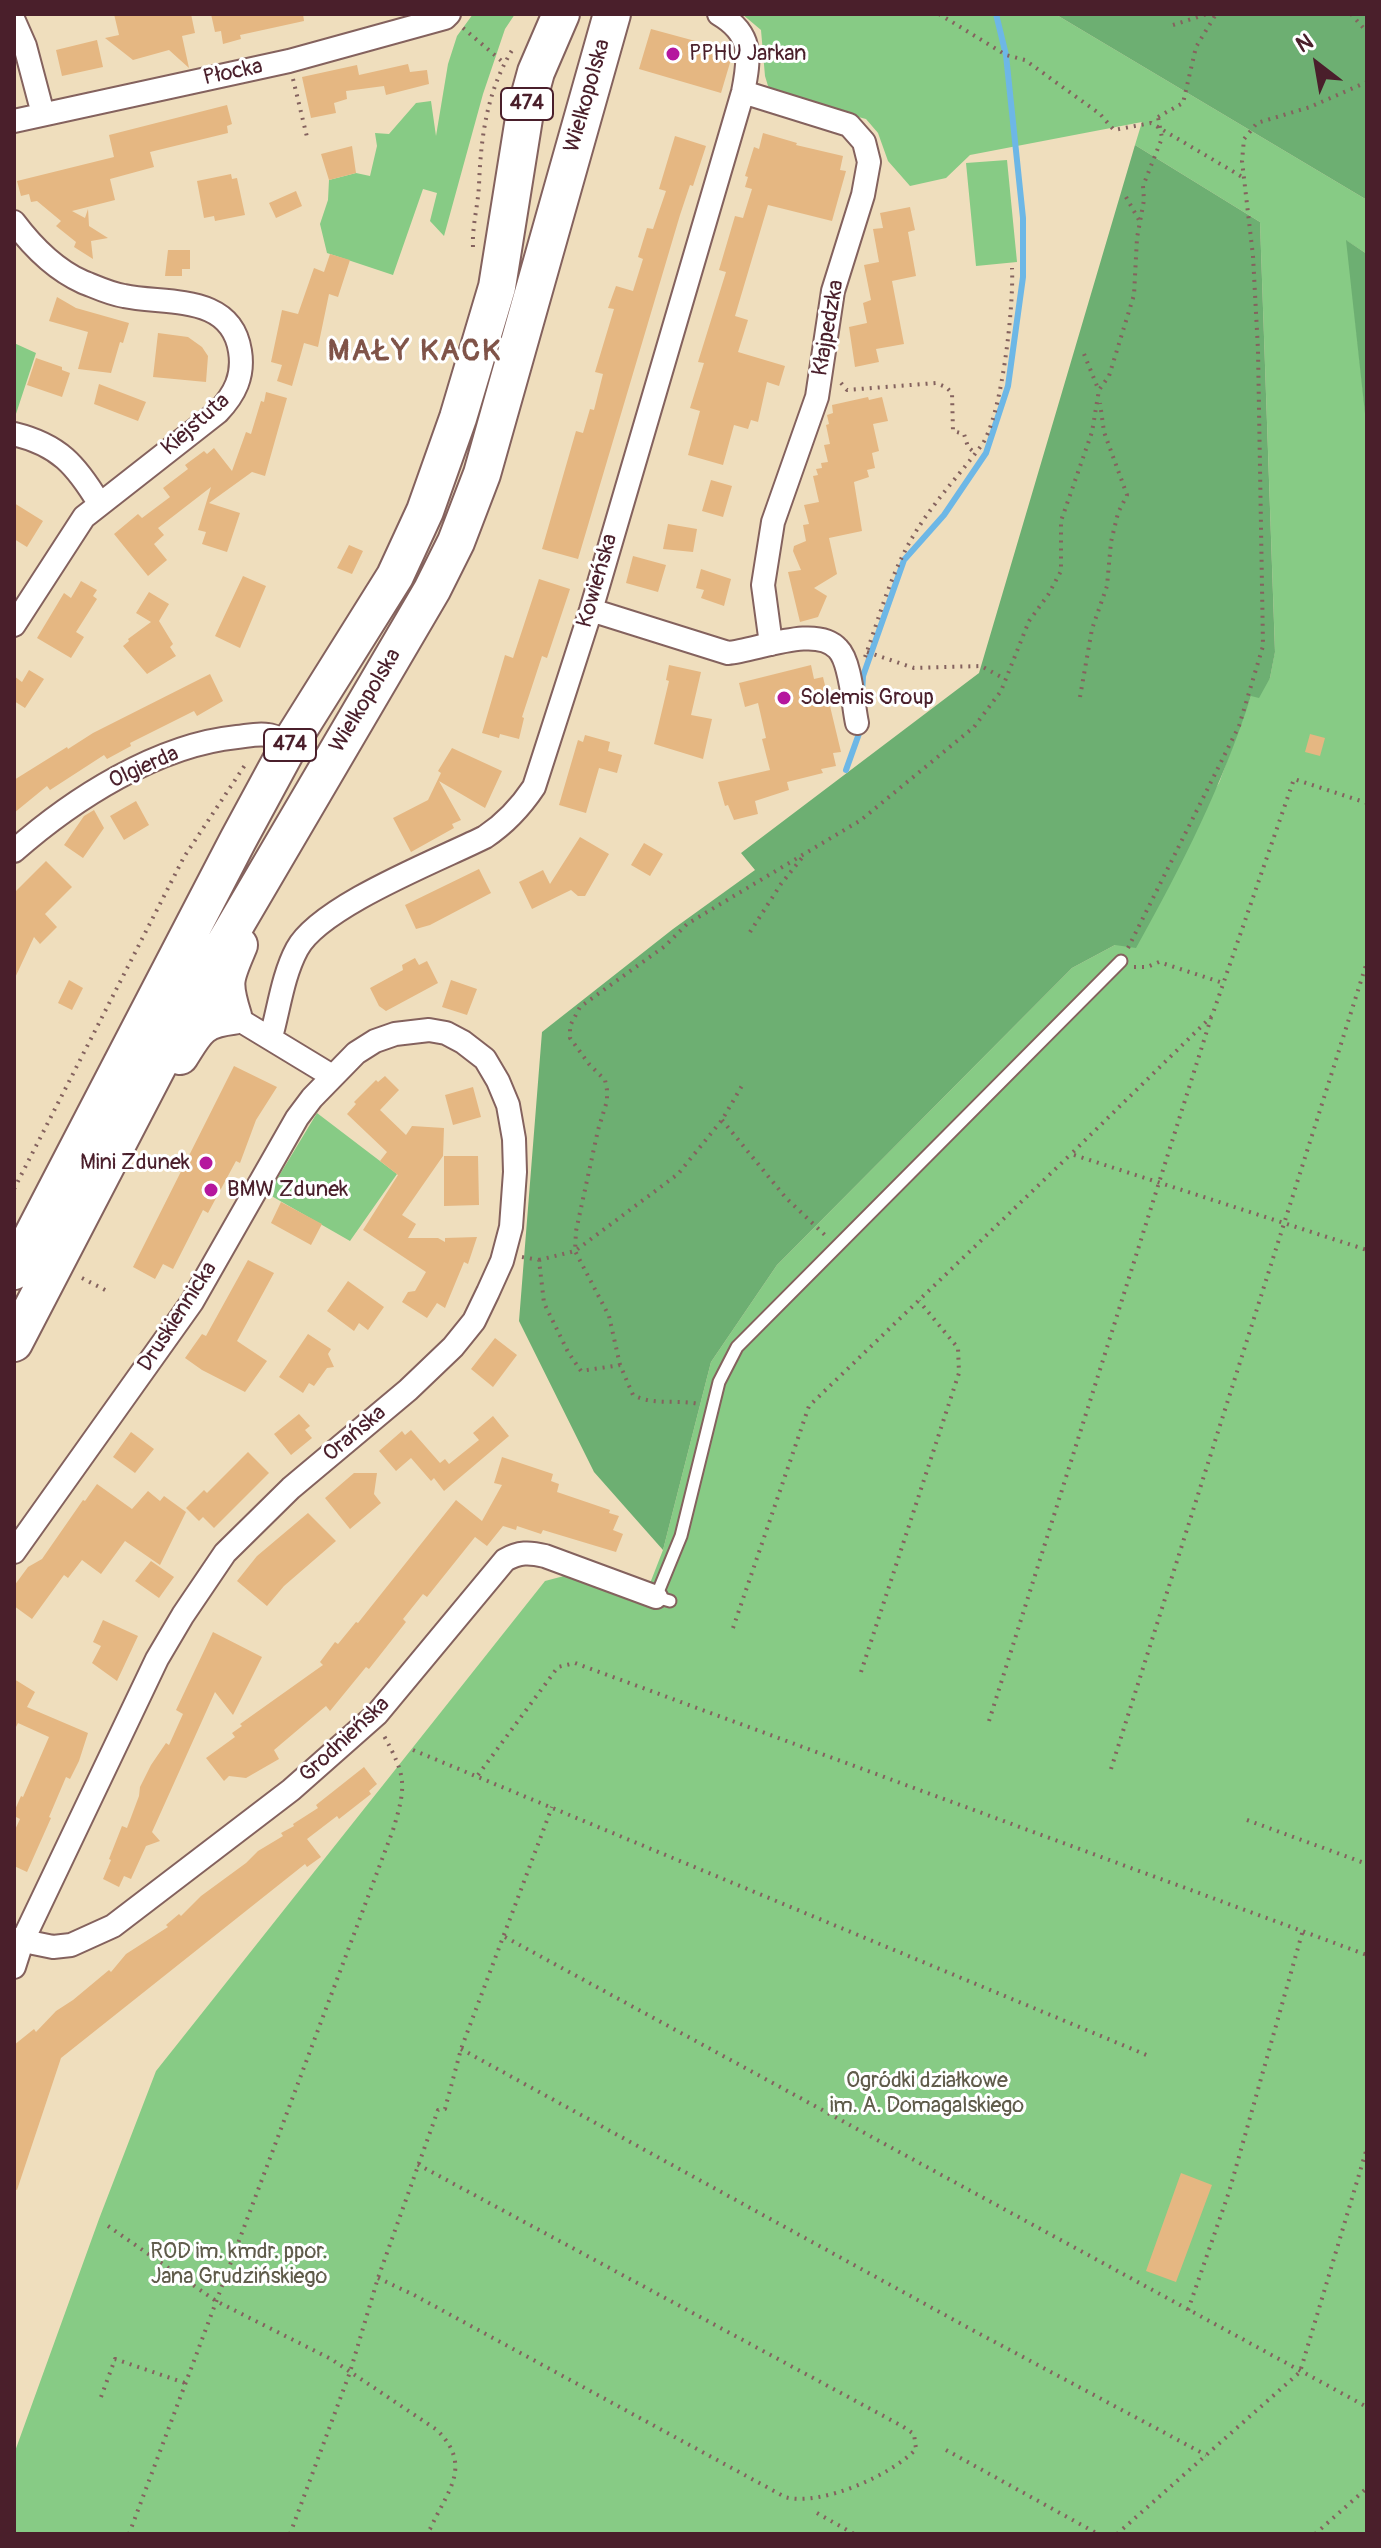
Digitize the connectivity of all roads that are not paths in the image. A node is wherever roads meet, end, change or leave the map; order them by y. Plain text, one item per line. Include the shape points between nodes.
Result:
1 (561, 14) edge
2 (612, 14) edge
3 (719, 14) edge
4 (455, 20) edge
5 (14, 21) edge
6 (743, 92) junction
7 (43, 114) junction
8 (14, 121) edge
9 (14, 222) edge
10 (14, 434) edge
11 (99, 503) junction
12 (591, 610) junction
13 (14, 625) edge
14 (771, 644) junction
15 (857, 723) dead end
16 (291, 742) junction
17 (14, 851) edge
18 (272, 858) junction
19 (1121, 961) road end
20 (233, 1016) junction
21 (271, 1037) junction
22 (332, 1076) junction
23 (117, 1145) junction
24 (14, 1271) edge
25 (14, 1343) edge
26 (14, 1552) edge
27 (663, 1599) joint
28 (18, 1940) edge
29 (14, 1967) edge

1 - 16 main road, Wielkopolska / 474 via 525,112 497,287 425,511 395,576
2 - 18 main road, Wielkopolska / 474 via 482,474 456,542
3 - 6 street, Kowieńska via 740,31 746,45 749,64
4 - 7 street, Płocka via 445,18 289,61
5 - 7 street
6 - 12 street, Kowieńska
6 - 14 street, Kłajpedzka via 849,125 864,142 869,162 833,291 817,397 773,522 764,565
7 - 8 street, Płocka
9 - 11 street, Kiejstuta via 46,258 81,281 122,296 205,307 230,326 239,344 242,365 230,400
10 - 11 street via 60,453
11 - 13 street, Kiejstuta via 68,539
12 - 14 street via 728,653
12 - 21 street, Kowieńska via 534,787 521,807 485,837 335,911 309,933 290,967
14 - 15 street via 807,638 838,649 846,664
16 - 17 street, Olgierda via 266,734 176,752 93,792
16 - 24 main road, Wielkopolska / 474
18 - 20 main road via 226,975 224,989
18 - 23 main road, Wielkopolska / 474
19 - 27 lane via 737,1347 719,1382
20 - 21 street
20 - 23 main road via 210,1019 196,1031
21 - 22 street
22 - 26 street, Druskiennicka via 297,1118 192,1302
22 - 28 street, Orańska via 375,1041 429,1030 446,1033 485,1059 508,1105 514,1139 511,1227 503,1255 474,1321 453,1347 225,1553 157,1659
23 - 25 main road, Wielkopolska / 474
27 - 28 street, Grodnieńska via 545,1556 516,1554 505,1560 377,1714 291,1790 113,1926 71,1945
28 - 29 street, Orańska

